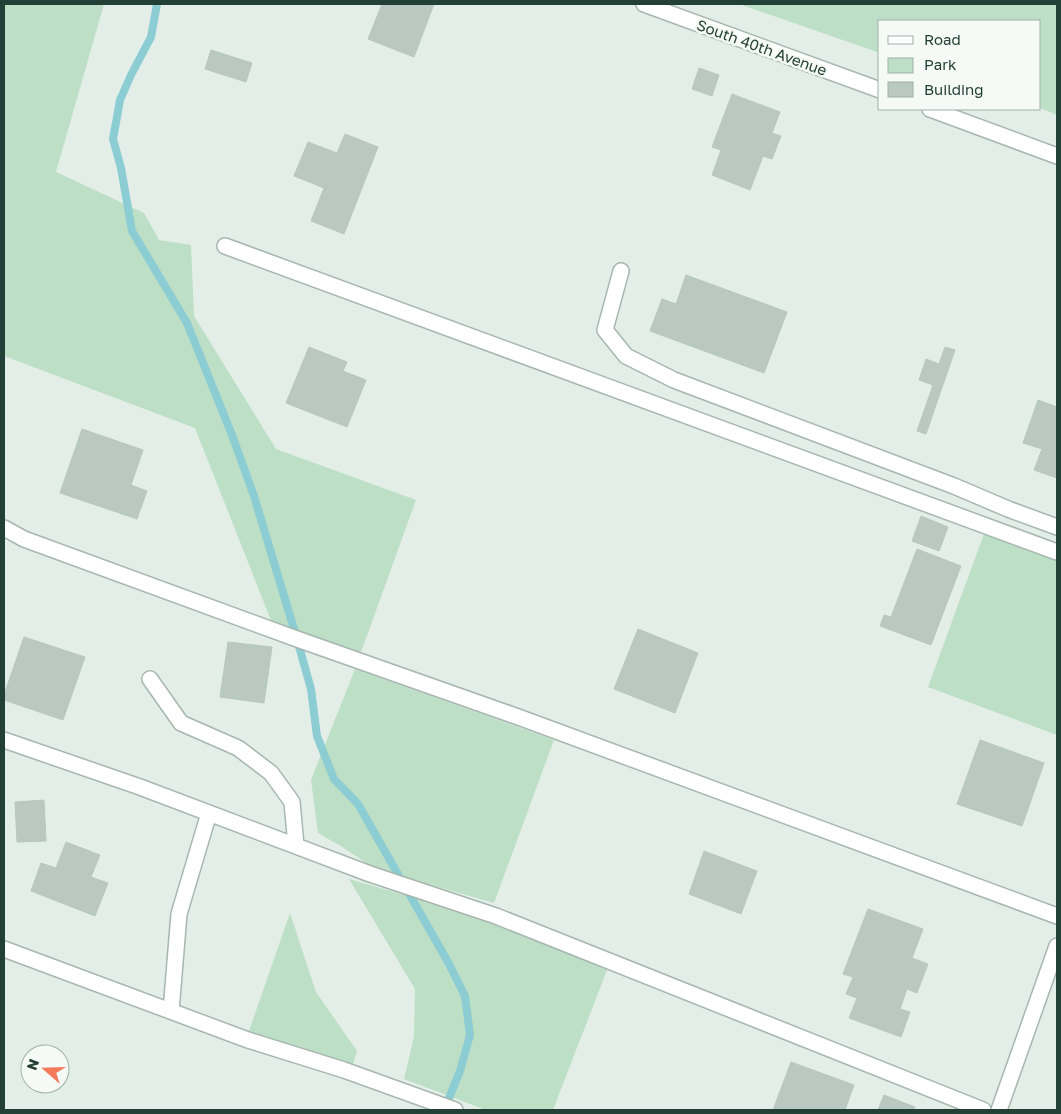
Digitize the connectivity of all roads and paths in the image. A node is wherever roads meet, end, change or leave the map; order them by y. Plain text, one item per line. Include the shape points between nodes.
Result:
1 (644, 4) edge
2 (878, 89) edge
3 (933, 110) edge
4 (1057, 156) edge
5 (225, 246) dead end
6 (621, 271) dead end
7 (1057, 527) edge
8 (4, 528) edge
9 (1057, 552) edge
10 (150, 679) dead end
11 (4, 740) edge
12 (209, 813) junction
13 (296, 846) junction
14 (1057, 916) edge
15 (1057, 946) edge
16 (4, 948) edge
17 (172, 1011) junction
18 (455, 1110) edge
19 (983, 1110) edge
20 (999, 1110) edge

1 - 2 street, South 40th Avenue
3 - 4 street
5 - 9 street
6 - 7 street via 606,330 626,356 674,380
8 - 14 street via 24,540 521,718
10 - 13 street via 181,723 238,748 271,773 292,802
11 - 12 street
12 - 13 street
12 - 17 street via 179,914
13 - 19 street via 496,916
15 - 20 street
16 - 17 street
17 - 18 street

